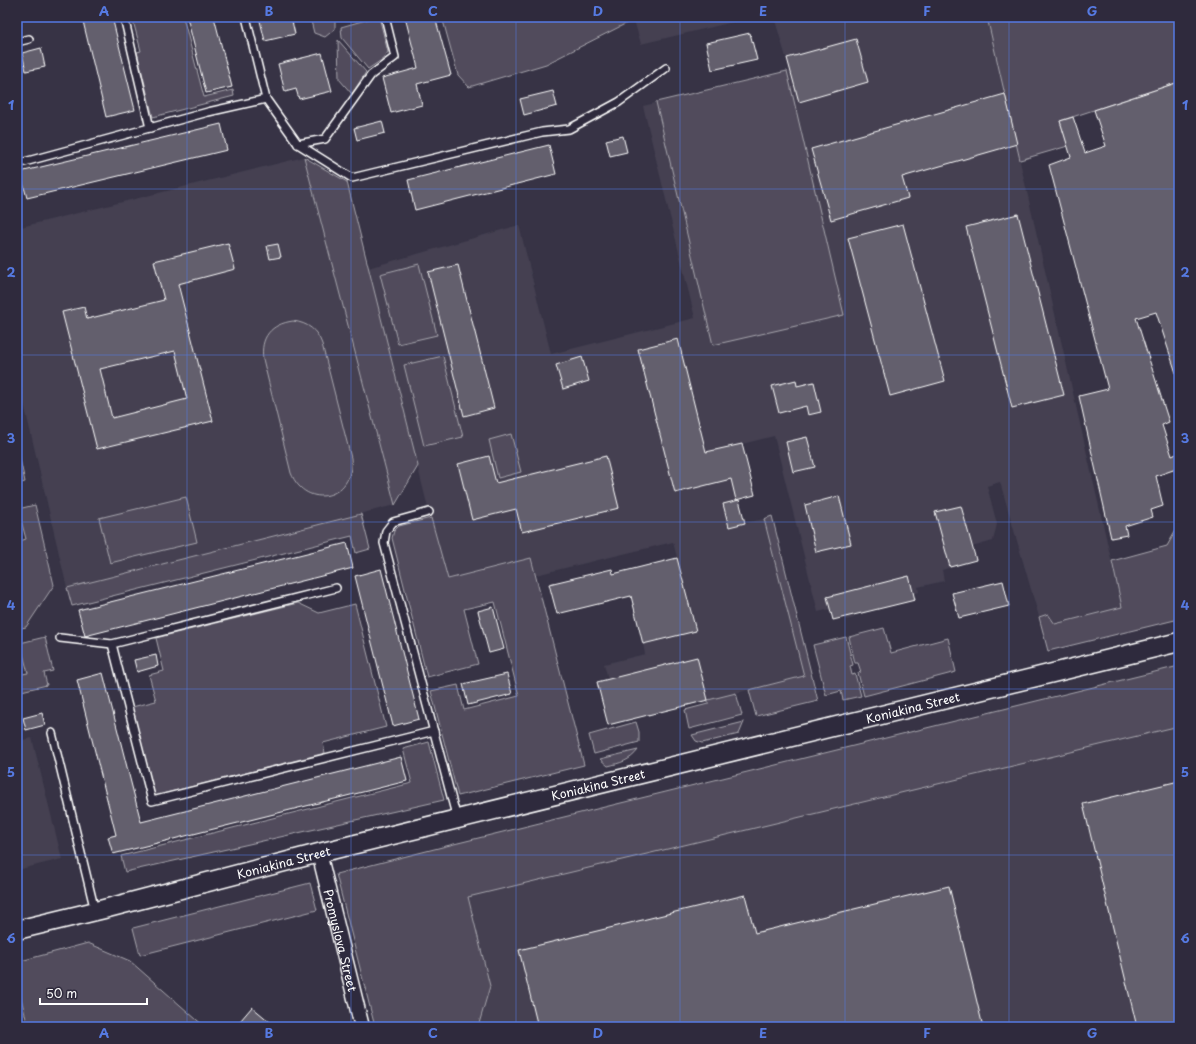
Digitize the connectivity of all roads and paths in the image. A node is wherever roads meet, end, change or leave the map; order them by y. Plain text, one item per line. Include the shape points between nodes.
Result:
1 (124, 17) edge
2 (246, 17) edge
3 (385, 17) edge
4 (29, 39) dead end
5 (17, 42) edge
6 (666, 68) dead end
7 (266, 98) junction
8 (150, 128) junction
9 (298, 144) junction
10 (17, 164) edge
11 (429, 512) dead end
12 (336, 588) dead end
13 (60, 638) dead end
14 (1179, 642) edge
15 (112, 644) junction
16 (434, 731) junction
17 (52, 733) dead end
18 (457, 819) junction
19 (319, 853) junction
20 (95, 911) junction
21 (17, 930) edge
22 (362, 1027) edge

1 - 8 lane
2 - 7 lane
3 - 9 lane via 396,57 371,74 326,139
4 - 5 lane
6 - 9 lane via 619,102 569,129 542,132 352,178
7 - 8 lane
7 - 9 lane
8 - 10 lane
11 - 16 lane via 393,522 386,531 384,543
12 - 15 lane
13 - 15 lane
14 - 18 street, Koniakina Street
15 - 16 lane via 152,801
16 - 18 lane
17 - 20 lane
18 - 19 street, Koniakina Street
19 - 20 street, Koniakina Street
19 - 22 street, Promyslova Street
20 - 21 street, Koniakina Street

